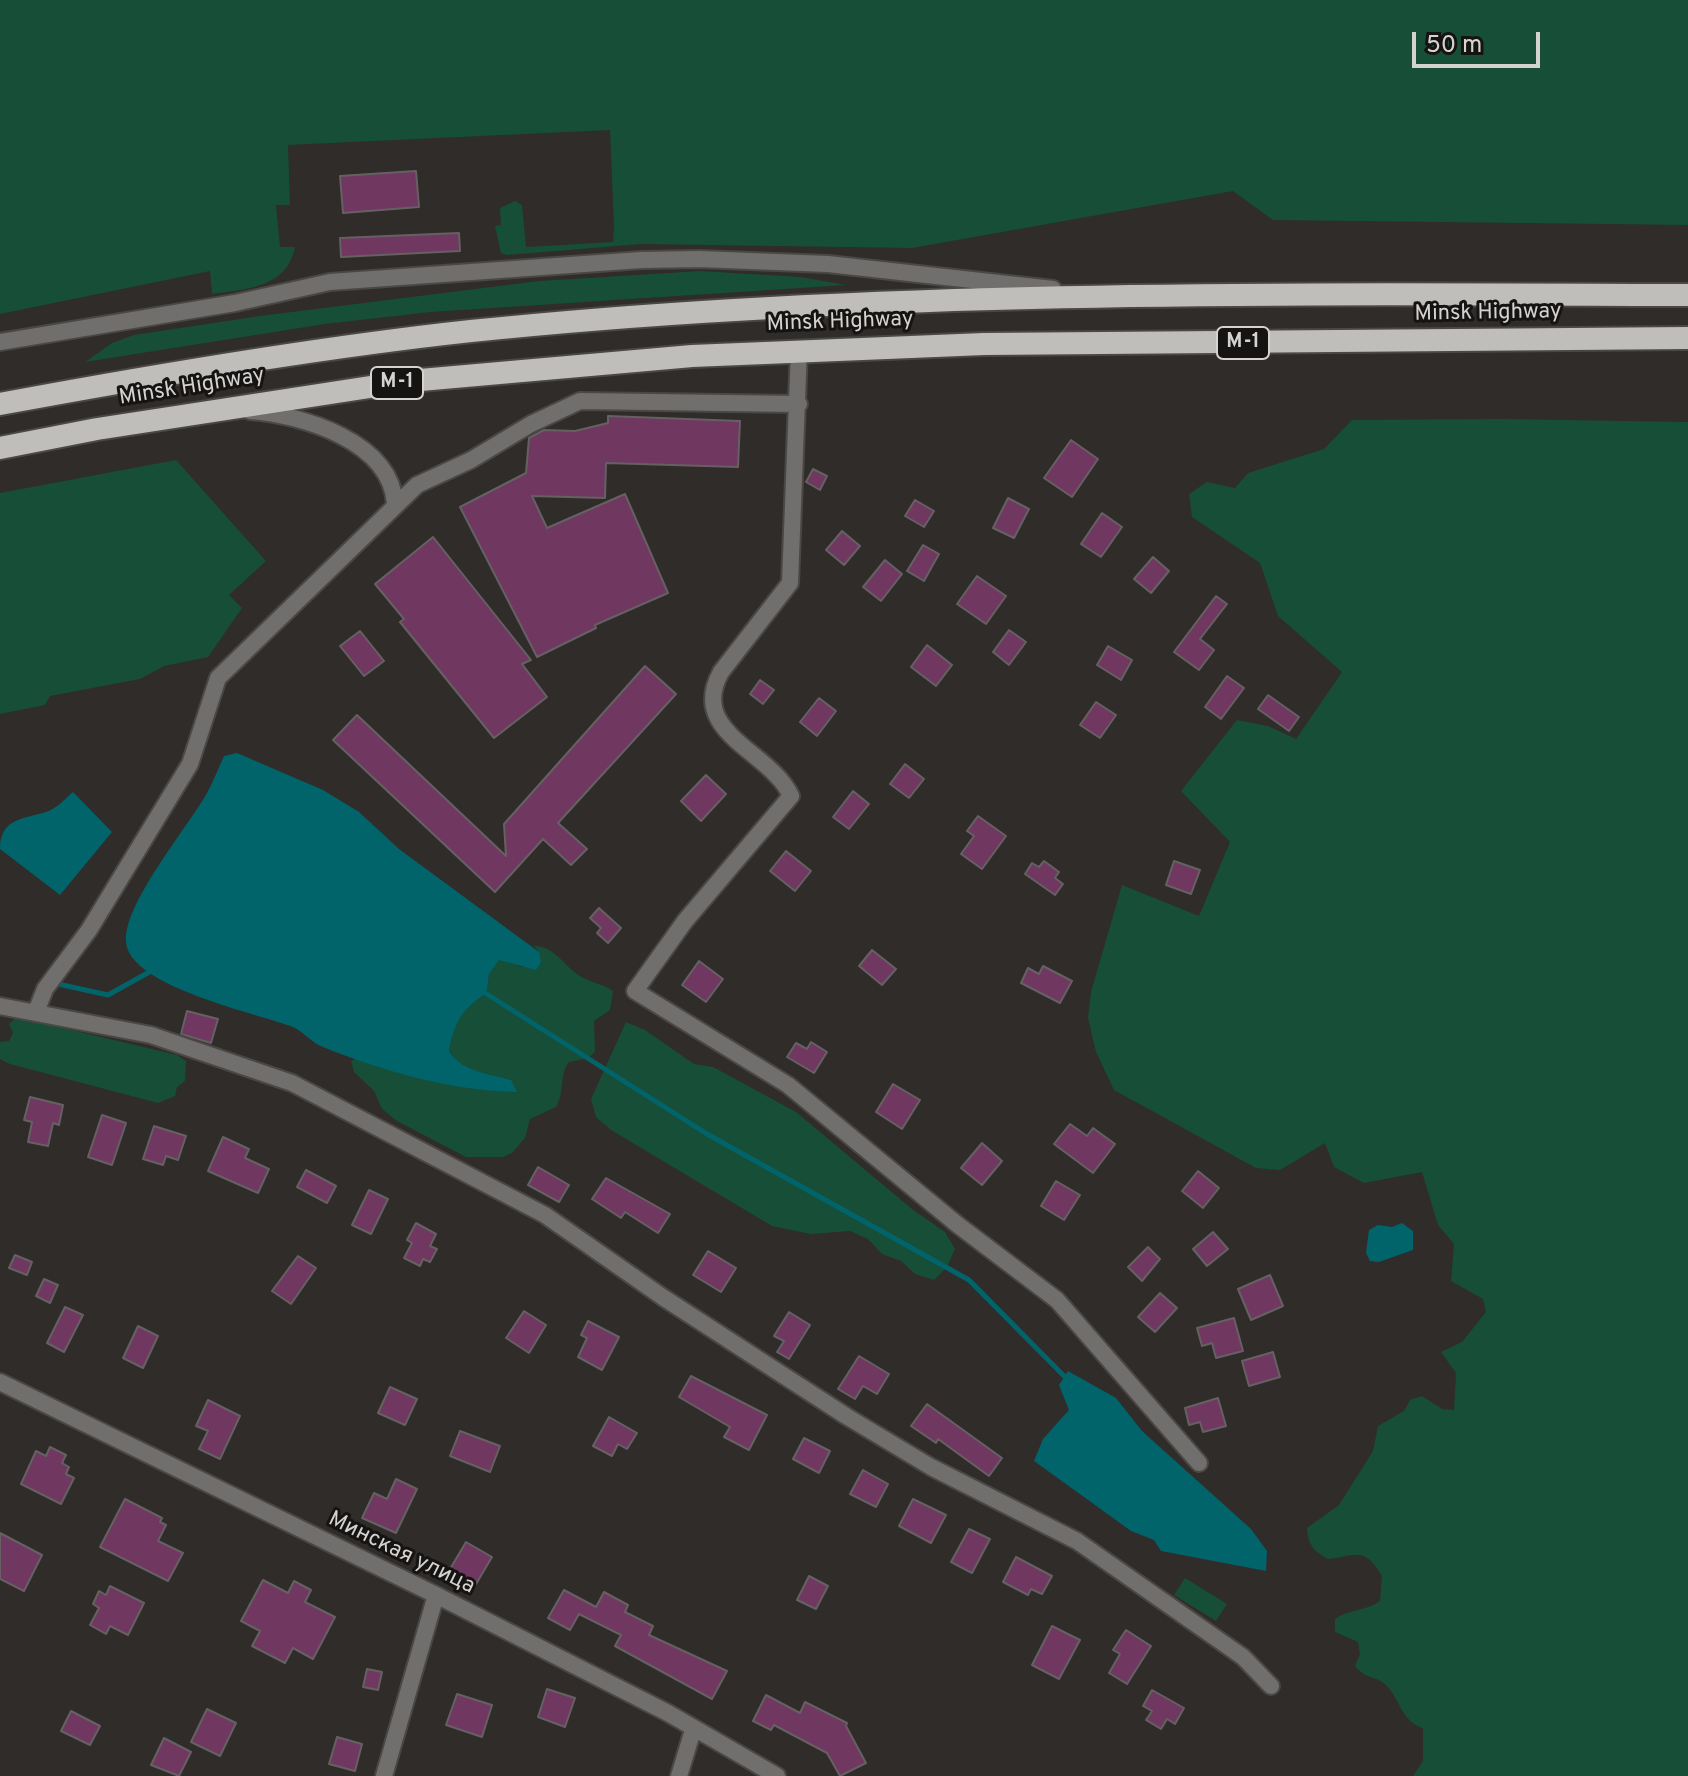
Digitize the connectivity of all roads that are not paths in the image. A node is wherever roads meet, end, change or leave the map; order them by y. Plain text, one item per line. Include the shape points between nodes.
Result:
1 (1688, 295) edge
2 (1130, 296) junction
3 (1688, 338) edge
4 (0, 342) edge
5 (799, 349) junction
6 (0, 404) edge
7 (799, 404) junction
8 (223, 409) junction
9 (0, 448) edge
10 (389, 477) junction
11 (417, 485) junction
12 (395, 504) junction
13 (0, 1006) edge
14 (36, 1012) junction
15 (0, 1382) edge
16 (1199, 1463) dead end
17 (436, 1595) junction
18 (1271, 1686) dead end
19 (693, 1730) junction
20 (384, 1776) edge
21 (679, 1776) edge
22 (777, 1776) edge

1 - 2 highway, Minsk Highway / М-1
2 - 4 street via 828,264 641,260 330,282
2 - 6 highway, Minsk Highway / М-1 via 742,310 469,332
3 - 5 highway, Minsk Highway / М-1
5 - 7 street
5 - 8 highway, Minsk Highway / М-1 via 409,381
7 - 11 street via 580,401
7 - 16 street via 790,583 713,686 717,719 784,779 791,796 685,921 635,991 788,1085 1057,1300
8 - 9 highway, Minsk Highway / М-1
8 - 10 street via 292,415 326,428 379,464
10 - 11 street
10 - 12 street
11 - 12 street
12 - 14 street via 218,678 190,764 89,930 45,989
13 - 14 street
14 - 18 street via 151,1035 292,1083 545,1215 846,1416 931,1467 1077,1541 1243,1657
15 - 17 street, Минская улица
17 - 19 street, Минская улица
17 - 20 street
19 - 21 street
19 - 22 street, Минская улица

